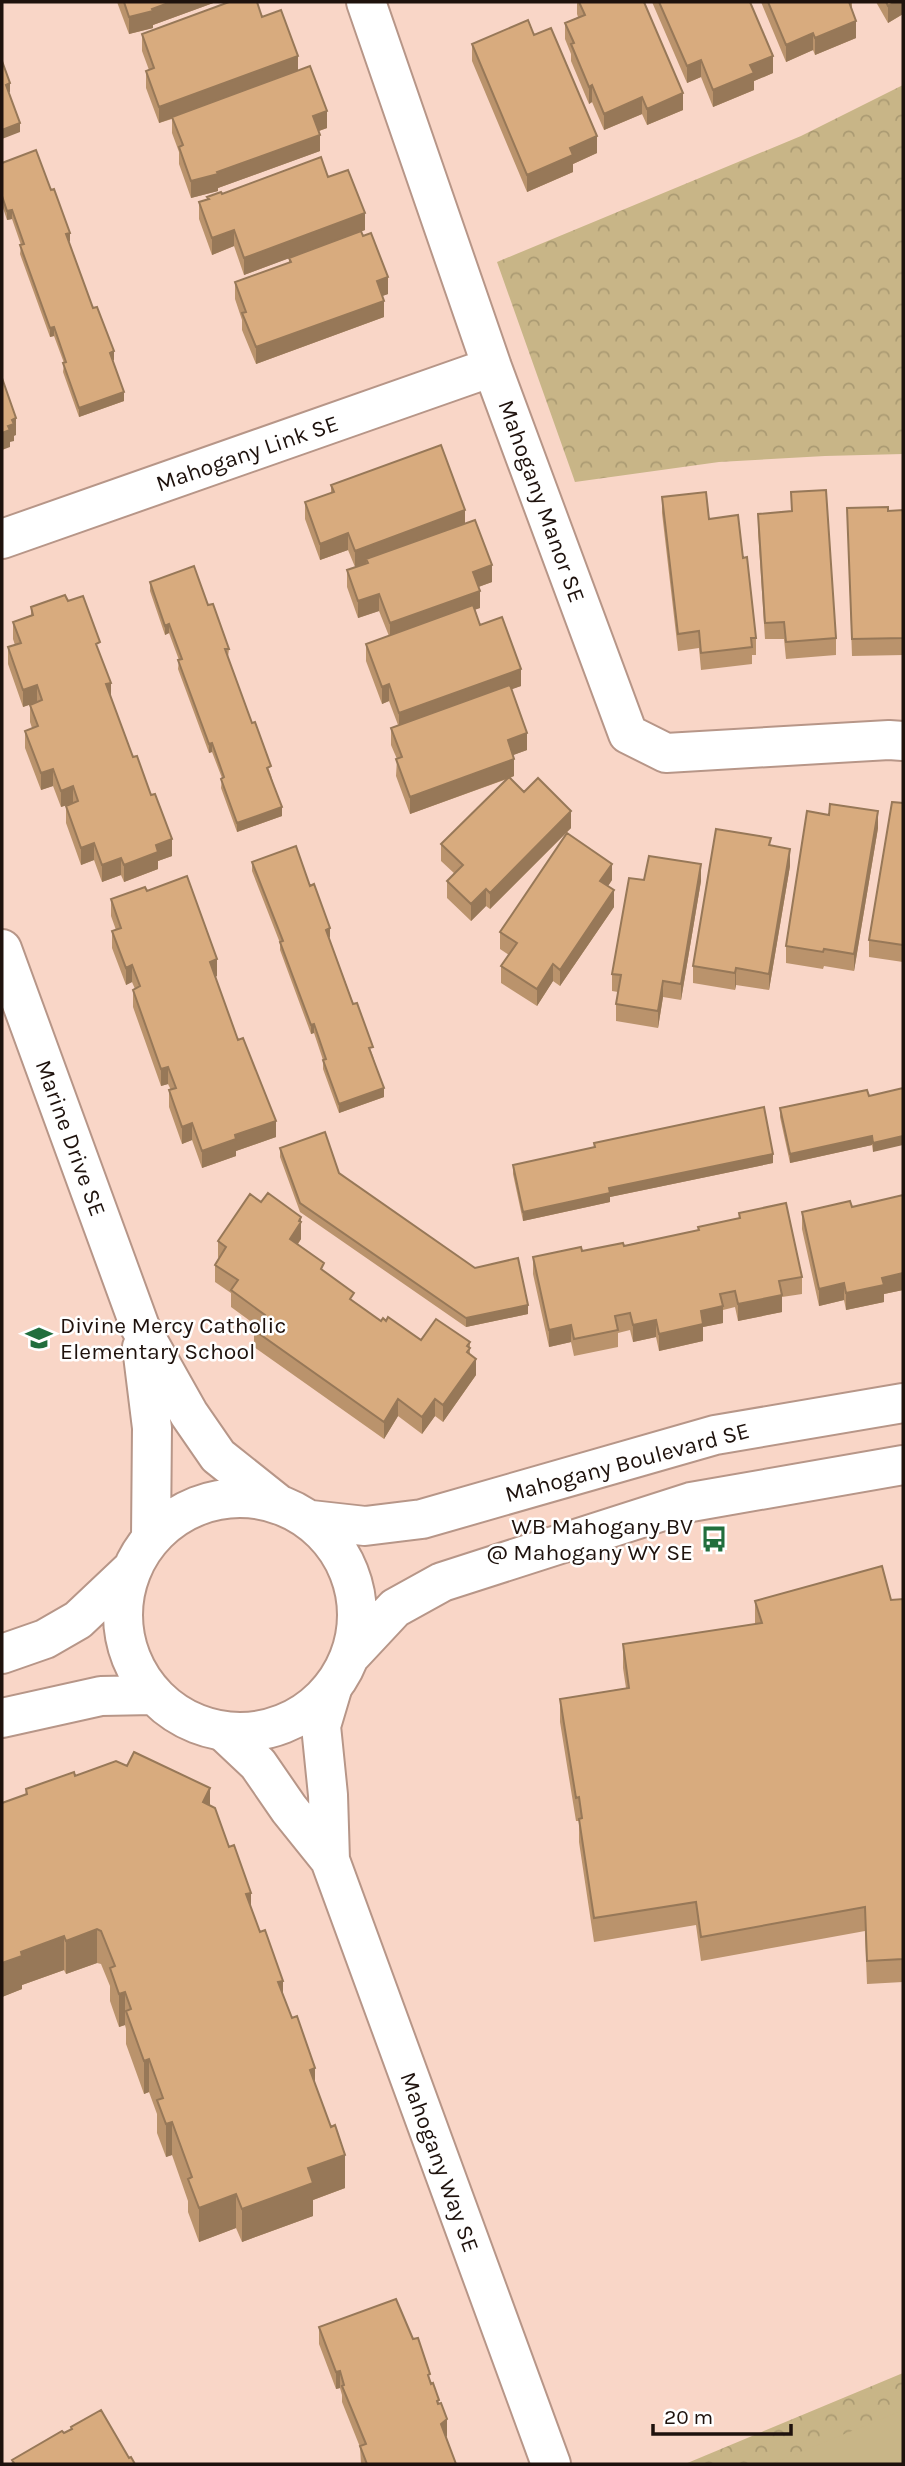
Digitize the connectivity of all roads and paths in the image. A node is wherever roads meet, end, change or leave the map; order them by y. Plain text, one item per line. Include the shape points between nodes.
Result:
1 (366, 2) edge
2 (492, 367) junction
3 (2, 539) edge
4 (903, 741) edge
5 (2, 949) edge
6 (140, 1327) junction
7 (903, 1403) edge
8 (903, 1465) edge
9 (278, 1503) junction
10 (311, 1520) junction
11 (141, 1553) junction
12 (2, 1654) edge
13 (352, 1654) junction
14 (332, 1689) junction
15 (153, 1695) junction
16 (2, 1718) edge
17 (224, 1732) junction
18 (330, 1860) junction
19 (551, 2464) edge

1 - 2 street, Mahogany Manor SE
2 - 3 street, Mahogany Link SE
2 - 4 street, Mahogany Manor SE via 628,734 666,753
5 - 6 street, Marine Drive SE
6 - 9 street, Marine Drive SE via 188,1414 218,1456
6 - 11 street, Marine Drive SE via 152,1428
7 - 10 street, Mahogany Boulevard SE via 715,1435 422,1519 365,1526
8 - 13 street via 691,1502 442,1582 396,1608
9 - 10 street
9 - 11 street via 243,1497 209,1502 177,1515
10 - 13 street via 333,1541 348,1566 357,1595 358,1625
11 - 12 street via 78,1620 45,1639
11 - 15 street via 123,1601 124,1635 134,1668
13 - 14 street
14 - 17 street via 302,1716 264,1730
14 - 18 street, Mahogany Way SE via 321,1726
15 - 16 street via 101,1696
15 - 17 street via 185,1719
17 - 18 street, Mahogany Way SE via 258,1763
18 - 19 street, Mahogany Way SE

